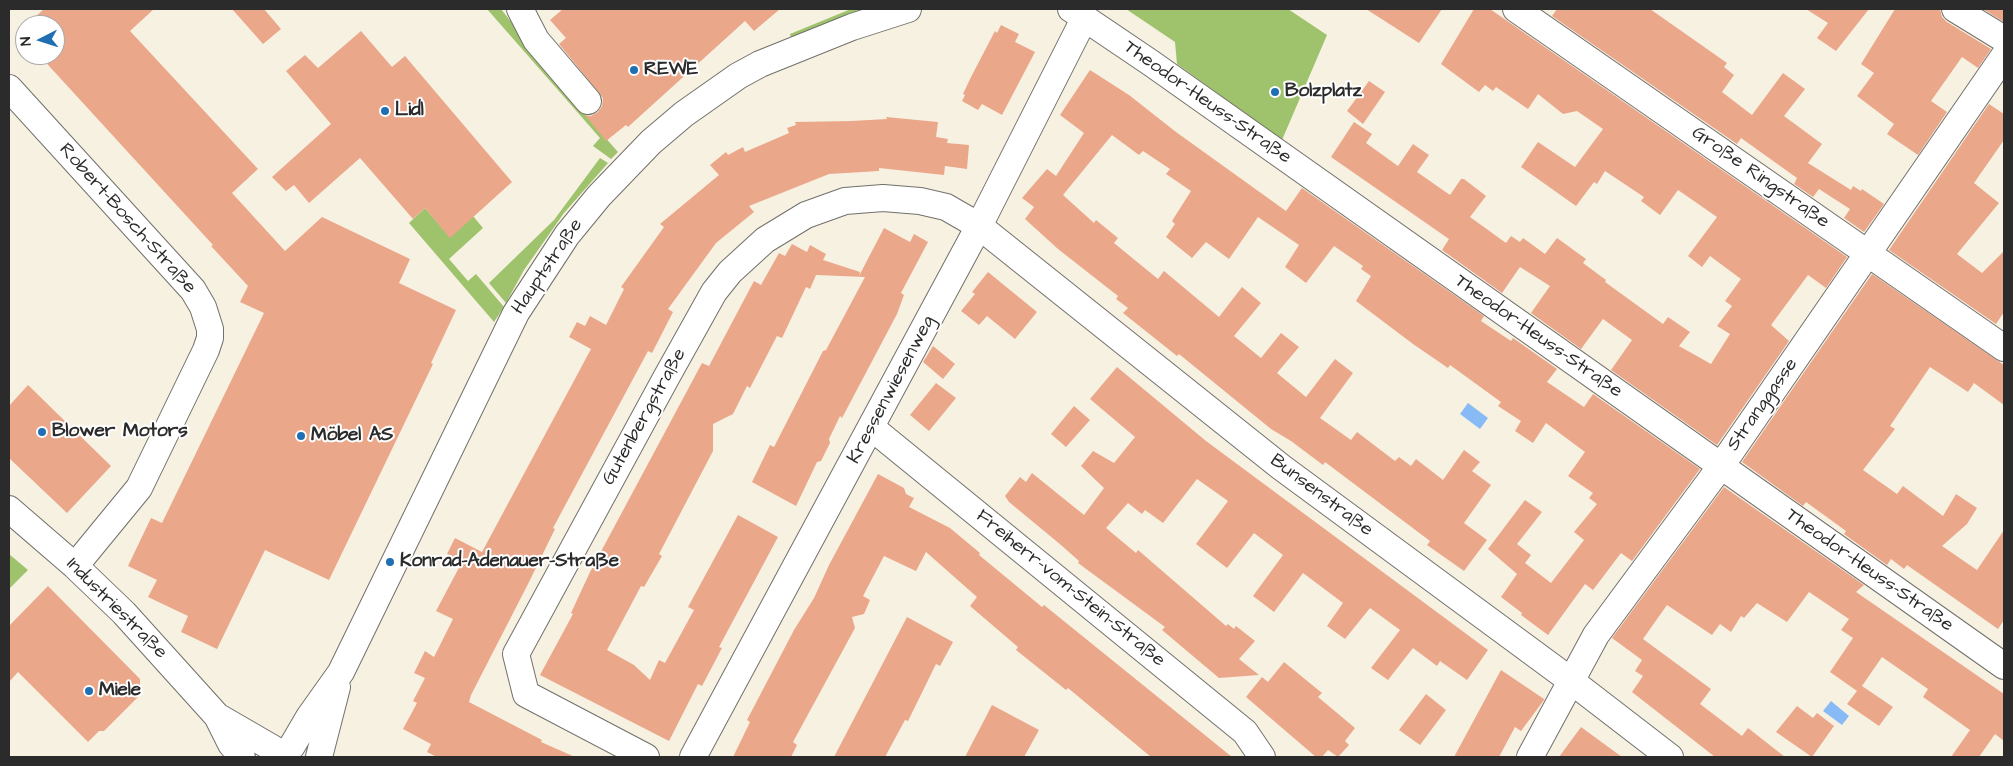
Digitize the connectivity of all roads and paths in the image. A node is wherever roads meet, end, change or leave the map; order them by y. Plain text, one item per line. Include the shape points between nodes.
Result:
1 (529, 9) edge
2 (908, 9) edge
3 (1516, 9) edge
4 (1955, 9) edge
5 (1078, 14) edge
6 (2004, 39) edge
7 (2004, 56) edge
8 (9, 88) edge
9 (588, 102) dead end
10 (979, 226) junction
11 (1870, 254) junction
12 (2004, 348) edge
13 (872, 428) junction
14 (1721, 466) junction
15 (9, 509) edge
16 (75, 566) junction
17 (2004, 666) edge
18 (341, 672) junction
19 (1570, 680) junction
20 (217, 716) junction
21 (276, 751) edge
22 (242, 757) edge
23 (318, 757) edge
24 (646, 757) edge
25 (693, 757) edge
26 (1262, 757) edge
27 (1530, 757) edge
28 (1670, 757) edge

1 - 9 street via 536,40
2 - 18 street, Hauptstraße via 852,27 738,76 684,114 599,196 567,235 516,313
3 - 11 street, Große Ringstraße
4 - 6 street
5 - 10 street, Kressenwiesenweg
5 - 14 street, Theodor-Heuss-Straße
7 - 11 street, Stranggasse
8 - 16 street, Robert-Bosch-Straße via 193,290 204,307 210,329 206,350 139,488
10 - 13 street, Kressenwiesenweg
10 - 19 street, Bunsenstraße via 1281,467
10 - 24 street, Gutenbergstraße via 946,208 920,201 883,198 845,201 806,215 765,240 730,272 714,292 516,654 526,694
11 - 12 street, Große Ringstraße
11 - 14 street, Stranggasse
13 - 25 street, Kressenwiesenweg
13 - 26 street, Freiherr-vom-Stein-Straße via 1245,732
14 - 17 street, Theodor-Heuss-Straße
14 - 19 street, Stranggasse via 1596,635
15 - 16 street, Industriestraße
16 - 20 street, Industriestraße via 124,613
18 - 21 street, Hauptstraße via 309,717
18 - 23 street, Hauptstraße
19 - 27 street, Stranggasse
19 - 28 street, Bunsenstraße
20 - 21 street, Industriestraße
20 - 22 street, Industriestraße via 231,744
21 - 23 street, Hauptstraße via 304,749

